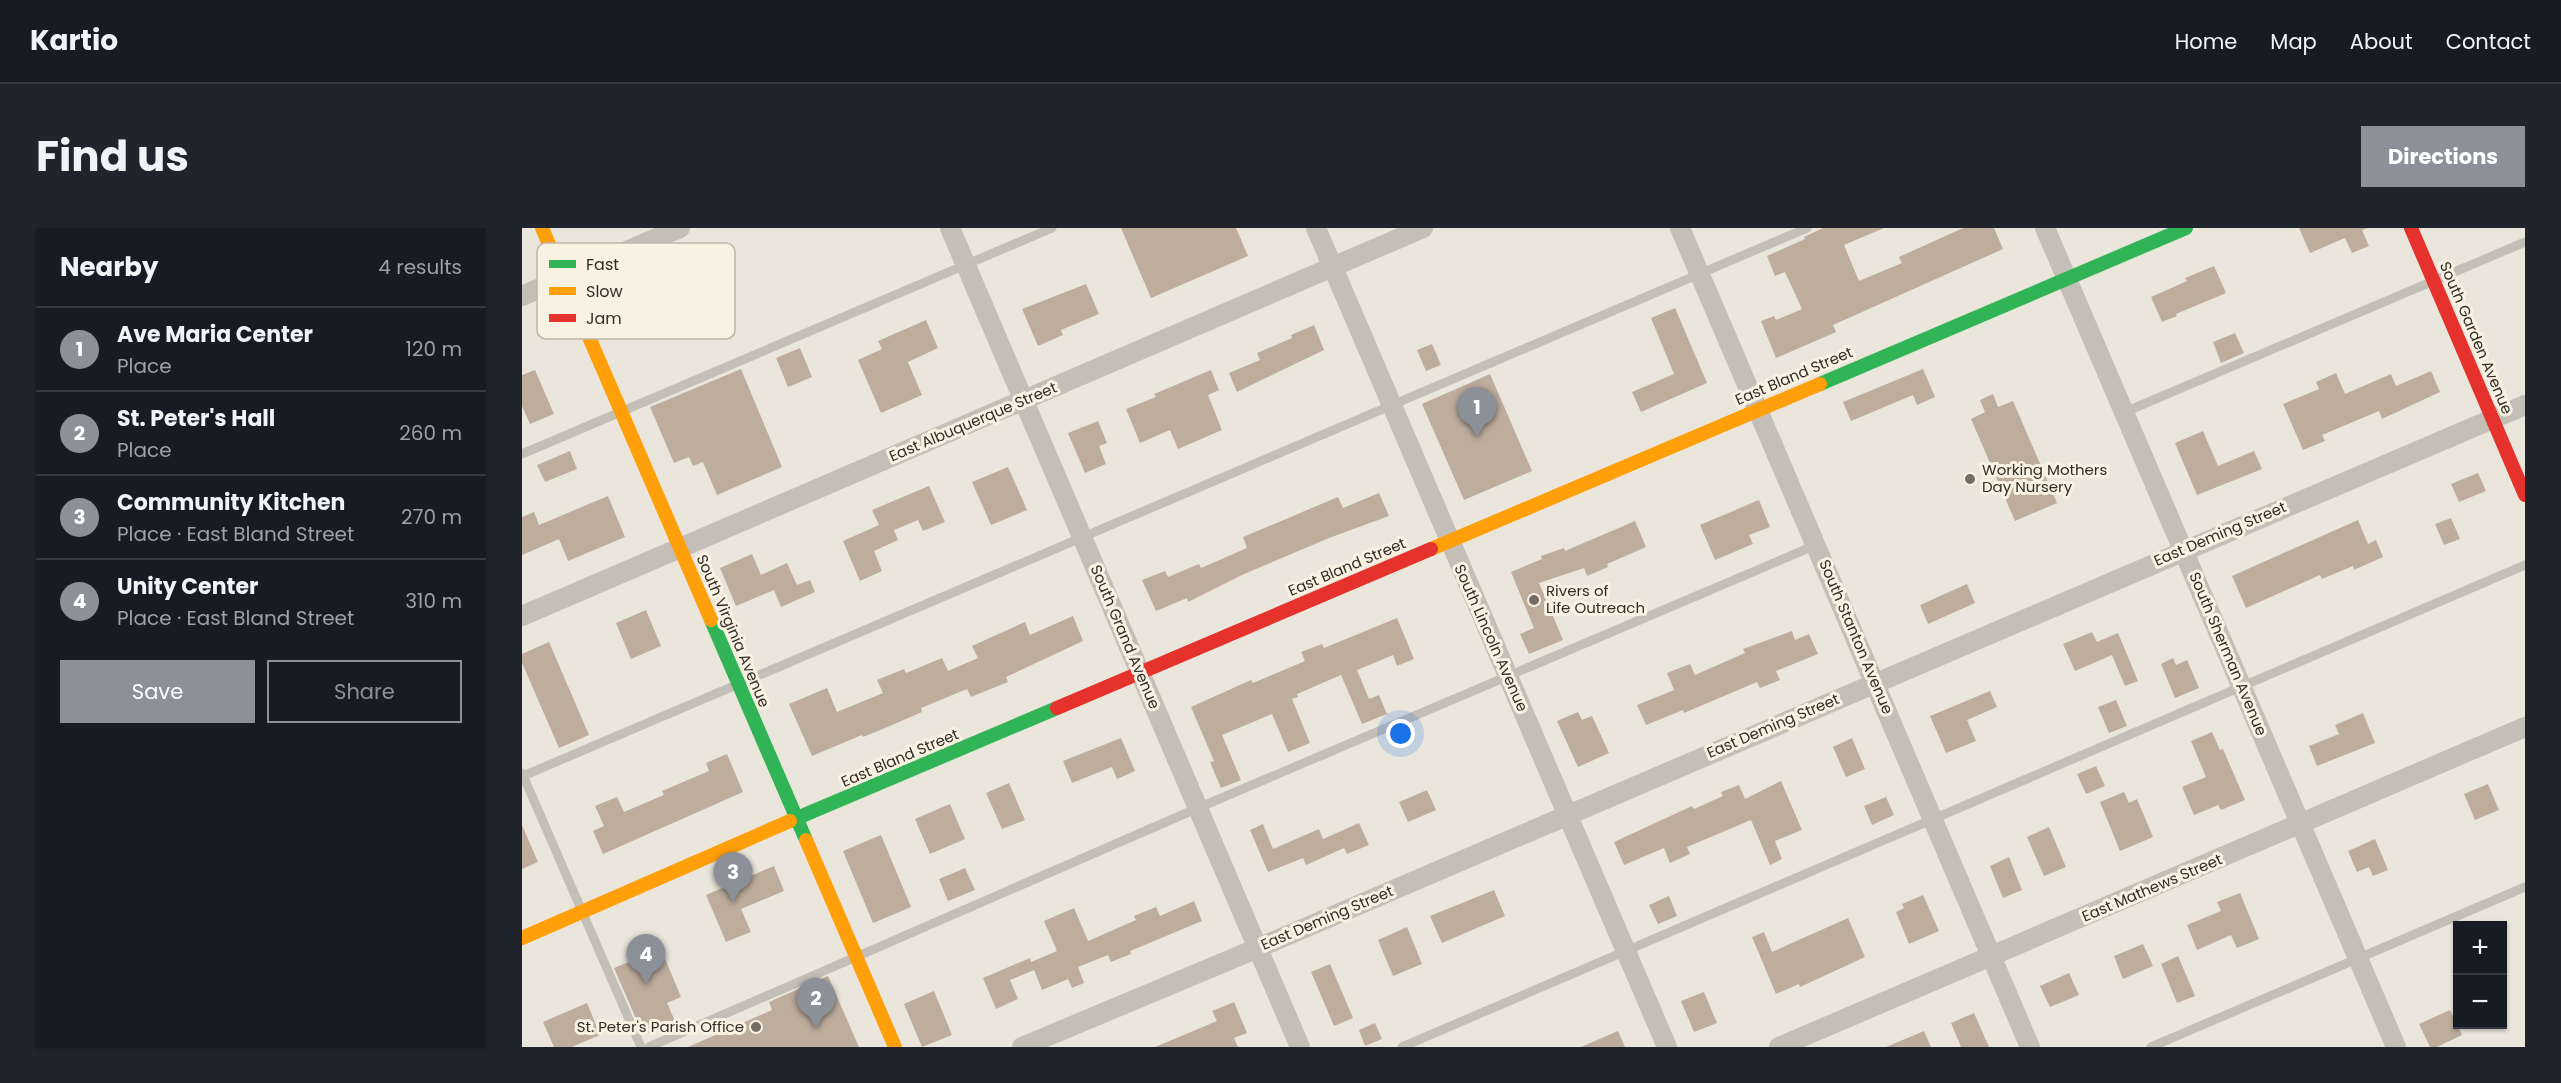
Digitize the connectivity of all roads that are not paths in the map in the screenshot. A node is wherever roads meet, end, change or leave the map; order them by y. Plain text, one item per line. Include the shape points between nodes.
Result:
1 (542, 228) edge
2 (680, 228) edge
3 (950, 228) edge
4 (1052, 228) edge
5 (1316, 228) edge
6 (1423, 228) edge
7 (1680, 228) edge
8 (1807, 228) edge
9 (2045, 228) edge
10 (2186, 228) edge
11 (2411, 228) edge
12 (2525, 242) edge
13 (548, 243) edge
14 (645, 243) edge
15 (966, 264) junction
16 (1333, 267) junction
17 (1700, 273) junction
18 (2067, 279) junction
19 (2434, 281) junction
20 (537, 289) edge
21 (522, 296) edge
22 (589, 339) edge
23 (1024, 400) junction
24 (1391, 405) junction
25 (2525, 405) edge
26 (1758, 409) junction
27 (621, 412) junction
28 (2125, 412) junction
29 (2492, 419) junction
30 (522, 454) edge
31 (2525, 495) edge
32 (1082, 536) junction
33 (1449, 540) junction
34 (1816, 545) junction
35 (680, 549) junction
36 (2184, 549) junction
37 (2525, 565) edge
38 (522, 616) edge
39 (1141, 674) junction
40 (1508, 677) junction
41 (1876, 682) junction
42 (738, 686) junction
43 (2242, 688) junction
44 (2525, 727) edge
45 (523, 774) edge
46 (1198, 808) junction
47 (1568, 814) junction
48 (796, 819) junction
49 (1934, 820) junction
50 (2301, 825) junction
51 (2525, 887) edge
52 (582, 912) junction
53 (522, 938) edge
54 (1258, 948) junction
55 (1626, 951) junction
56 (1992, 956) junction
57 (856, 957) junction
58 (2359, 959) junction
59 (641, 1047) edge
60 (649, 1047) edge
61 (895, 1047) edge
62 (1022, 1047) edge
63 (1300, 1047) edge
64 (1402, 1047) edge
65 (1667, 1047) edge
66 (1779, 1047) edge
67 (2030, 1047) edge
68 (2151, 1047) edge
69 (2396, 1047) edge

1 - 13 street, South Virginia Avenue
2 - 14 street
3 - 15 street, South Grand Avenue
4 - 15 lane
5 - 16 street, South Lincoln Avenue
6 - 16 street, East Albuquerque Street
7 - 17 street, South Stanton Avenue
8 - 17 lane
9 - 18 street, South Sherman Avenue
10 - 18 street, East Bland Street
11 - 19 street, South Garden Avenue
12 - 19 lane
15 - 23 street, South Grand Avenue
15 - 27 lane
16 - 23 street, East Albuquerque Street
16 - 24 street, South Lincoln Avenue
17 - 24 lane
17 - 26 street, South Stanton Avenue
18 - 26 street, East Bland Street
18 - 28 street, South Sherman Avenue
19 - 28 lane
19 - 29 street, South Garden Avenue
20 - 21 street
22 - 27 street, South Virginia Avenue
23 - 32 street, South Grand Avenue
23 - 35 street, East Albuquerque Street
24 - 32 lane
24 - 33 street, South Lincoln Avenue
25 - 29 street, East Deming Street
26 - 33 street, East Bland Street
26 - 34 street, South Stanton Avenue
27 - 30 lane
27 - 35 street, South Virginia Avenue
28 - 36 street, South Sherman Avenue
29 - 31 street, South Garden Avenue
29 - 36 street, East Deming Street
32 - 39 street, South Grand Avenue
32 - 42 lane
33 - 39 street, East Bland Street
33 - 40 street, South Lincoln Avenue
34 - 40 lane
34 - 41 street, South Stanton Avenue
35 - 38 street, East Albuquerque Street
35 - 42 street, South Virginia Avenue
36 - 41 street, East Deming Street
36 - 43 street, South Sherman Avenue
37 - 43 lane
39 - 46 street, South Grand Avenue
39 - 48 street, East Bland Street
40 - 46 lane
40 - 47 street, South Lincoln Avenue
41 - 47 street, East Deming Street
41 - 49 street, South Stanton Avenue
42 - 45 lane
42 - 48 street, South Virginia Avenue
43 - 49 lane
43 - 50 street, South Sherman Avenue
44 - 50 street, East Mathews Street
45 - 52 lane
46 - 54 street, South Grand Avenue
46 - 57 lane
47 - 54 street, East Deming Street
47 - 55 street, South Lincoln Avenue
48 - 52 street, East Bland Street
48 - 57 street, South Virginia Avenue
49 - 55 lane
49 - 56 street, South Stanton Avenue
50 - 56 street, East Mathews Street
50 - 58 street, South Sherman Avenue
51 - 58 lane
52 - 53 street, East Bland Street
52 - 59 lane
54 - 62 street, East Deming Street
54 - 63 street, South Grand Avenue
55 - 64 lane
55 - 65 street, South Lincoln Avenue
56 - 66 street, East Mathews Street
56 - 67 street, South Stanton Avenue
57 - 60 lane
57 - 61 street, South Virginia Avenue
58 - 68 lane
58 - 69 street, South Sherman Avenue

